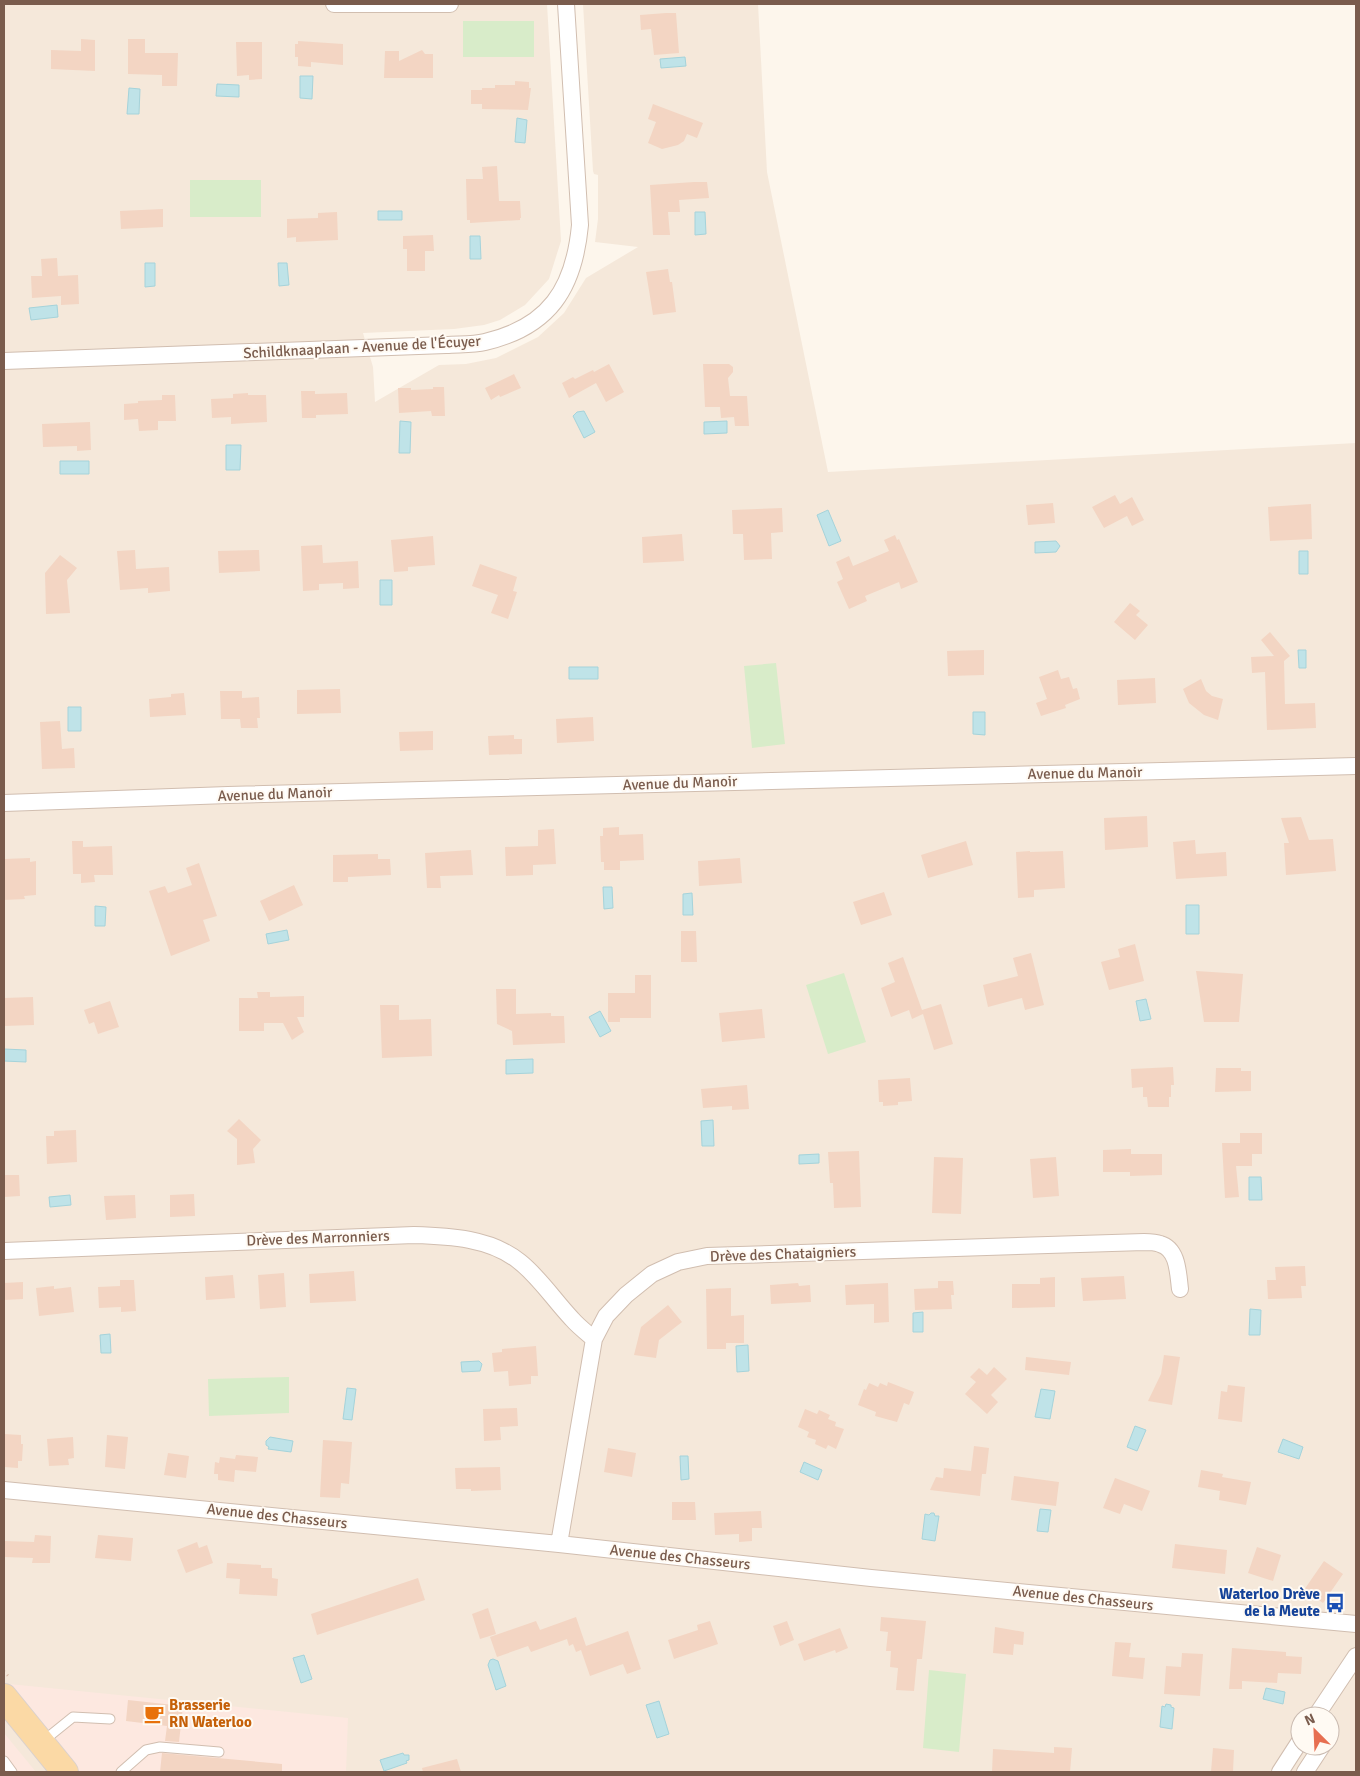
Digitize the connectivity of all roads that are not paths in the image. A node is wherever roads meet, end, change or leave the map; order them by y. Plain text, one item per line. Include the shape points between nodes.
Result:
1 (334, 4) edge
2 (450, 4) edge
3 (566, 4) edge
4 (4, 360) edge
5 (1356, 766) edge
6 (4, 803) edge
7 (4, 1251) edge
8 (1180, 1288) dead end
9 (594, 1339) junction
10 (4, 1490) edge
11 (559, 1544) junction
12 (1356, 1624) edge
13 (1356, 1656) edge
14 (4, 1698) edge
15 (1323, 1706) edge
16 (110, 1719) dead end
17 (41, 1743) junction
18 (219, 1752) dead end
19 (1290, 1756) edge
20 (1315, 1756) edge
21 (4, 1761) edge
22 (12, 1772) edge
23 (65, 1772) edge
24 (121, 1772) edge
25 (1280, 1772) edge
26 (1305, 1772) edge

1 - 2 street
3 - 4 street, Schildknaaplaan - Avenue de l'Écuyer via 580,226 578,251 570,277 542,316 518,331 484,342 437,346
5 - 6 street, Avenue du Manoir
7 - 9 street, Drève des Marronniers via 450,1236 487,1244 519,1260
8 - 9 street, Drève des Chataigniers via 1172,1252 1161,1244 1144,1242 707,1256 678,1262 652,1274 626,1294 606,1316
9 - 11 street, Drève des Chataigniers
10 - 11 street, Avenue des Chasseurs
11 - 12 street, Avenue des Chasseurs
13 - 15 street
14 - 17 main road
16 - 17 lane via 73,1717
17 - 23 main road
18 - 24 lane via 160,1746 146,1750
19 - 25 street
20 - 26 street
21 - 22 lane

